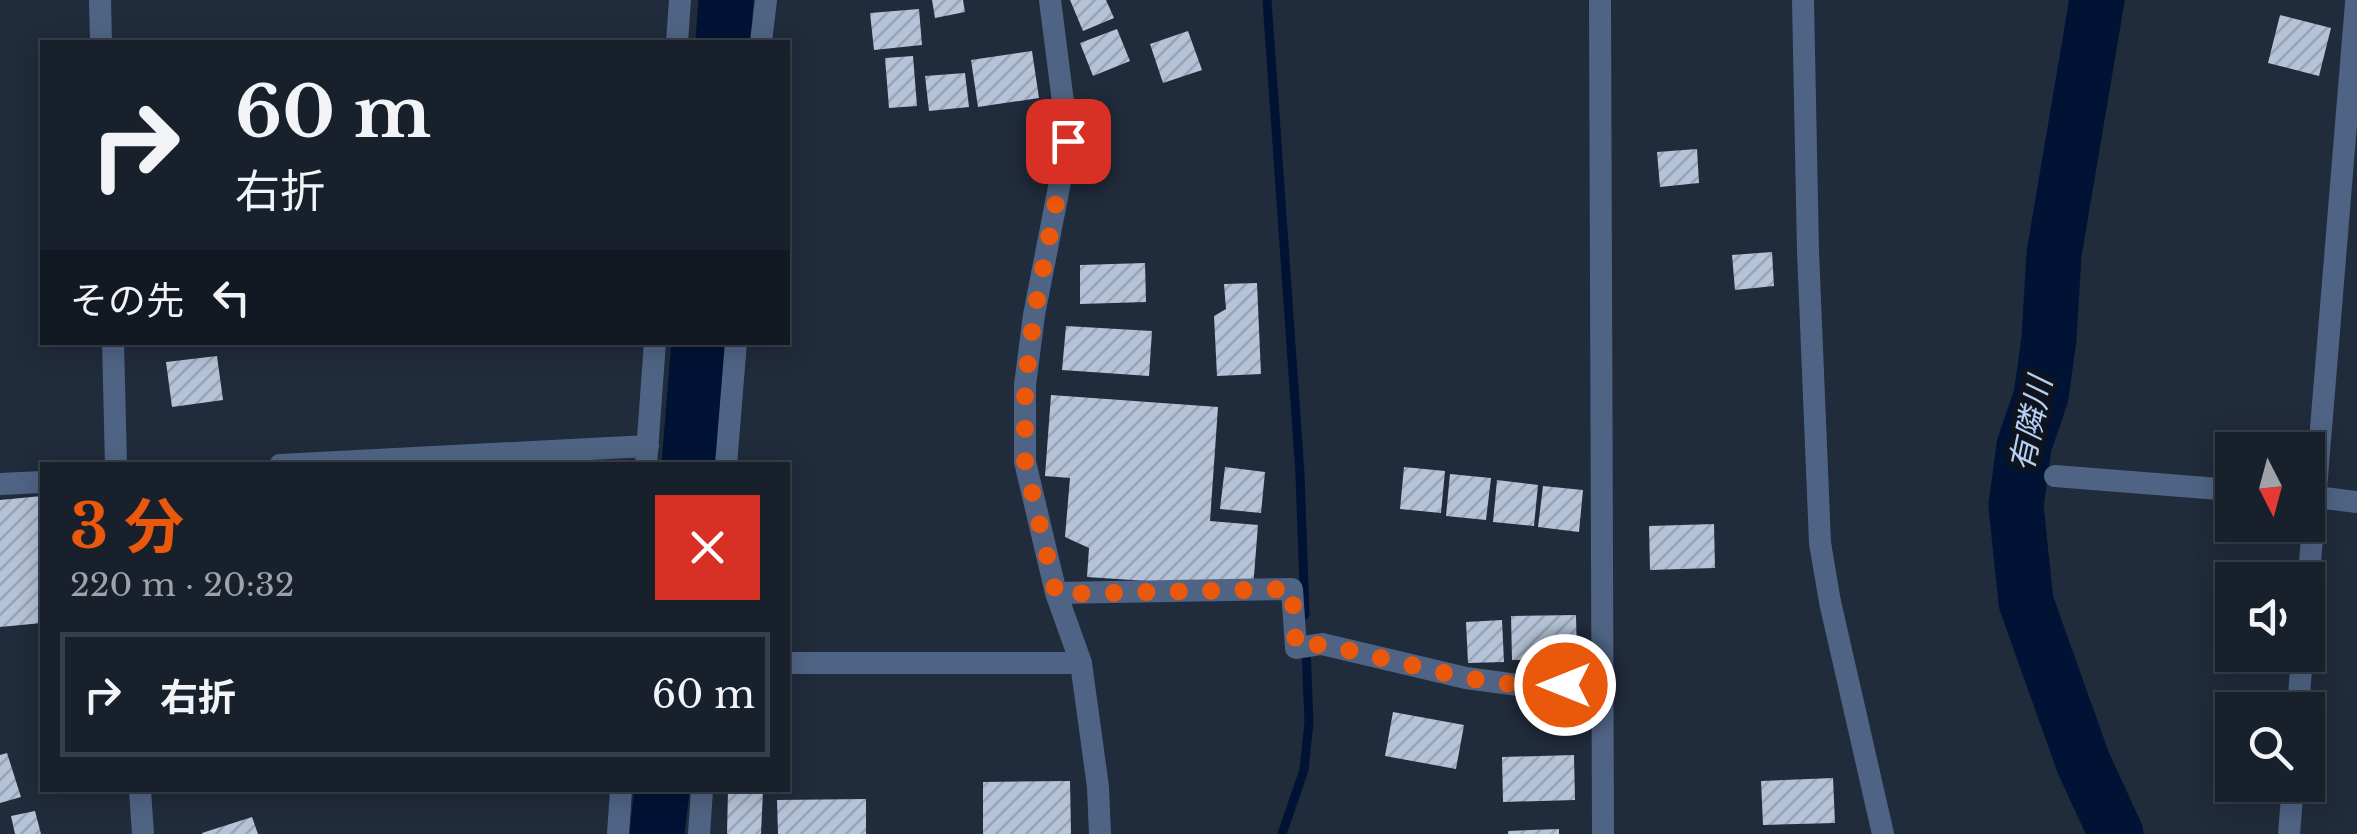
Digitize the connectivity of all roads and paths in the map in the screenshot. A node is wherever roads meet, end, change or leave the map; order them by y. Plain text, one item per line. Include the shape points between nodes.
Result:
1 (98, 0) edge
2 (115, 0) edge
3 (680, 0) edge
4 (766, 0) edge
5 (1050, 0) edge
6 (1600, 0) edge
7 (1803, 0) edge
8 (2355, 2) edge
9 (101, 40) edge
10 (677, 40) edge
11 (761, 40) edge
12 (113, 345) edge
13 (655, 345) edge
14 (736, 345) edge
15 (2317, 432) edge
16 (647, 455) edge
17 (116, 462) edge
18 (390, 462) edge
19 (726, 462) edge
20 (2054, 476) dead end
21 (40, 482) edge
22 (0, 484) edge
23 (2215, 489) edge
24 (2325, 499) edge
25 (2357, 502) edge
26 (1056, 594) junction
27 (790, 663) edge
28 (1081, 663) junction
29 (1604, 684) junction
30 (140, 792) edge
31 (621, 792) edge
32 (702, 792) edge
33 (2292, 802) edge
34 (143, 834) edge
35 (618, 834) edge
36 (699, 834) edge
37 (1100, 834) edge
38 (1603, 834) edge
39 (1883, 834) edge
40 (2289, 834) edge

1 - 2 street
1 - 9 street
3 - 10 street
4 - 11 street
5 - 26 street via 1068,141 1034,315 1025,462
6 - 29 street
7 - 39 street via 1820,544
8 - 15 street
12 - 17 street
13 - 16 street
14 - 19 street
16 - 18 street
20 - 23 street
21 - 22 street
24 - 25 street
26 - 28 street
26 - 29 street via 1292,589 1296,648 1322,644 1526,686
27 - 28 street
28 - 37 street
29 - 38 street
30 - 34 street
31 - 35 street
32 - 36 street
33 - 40 street

